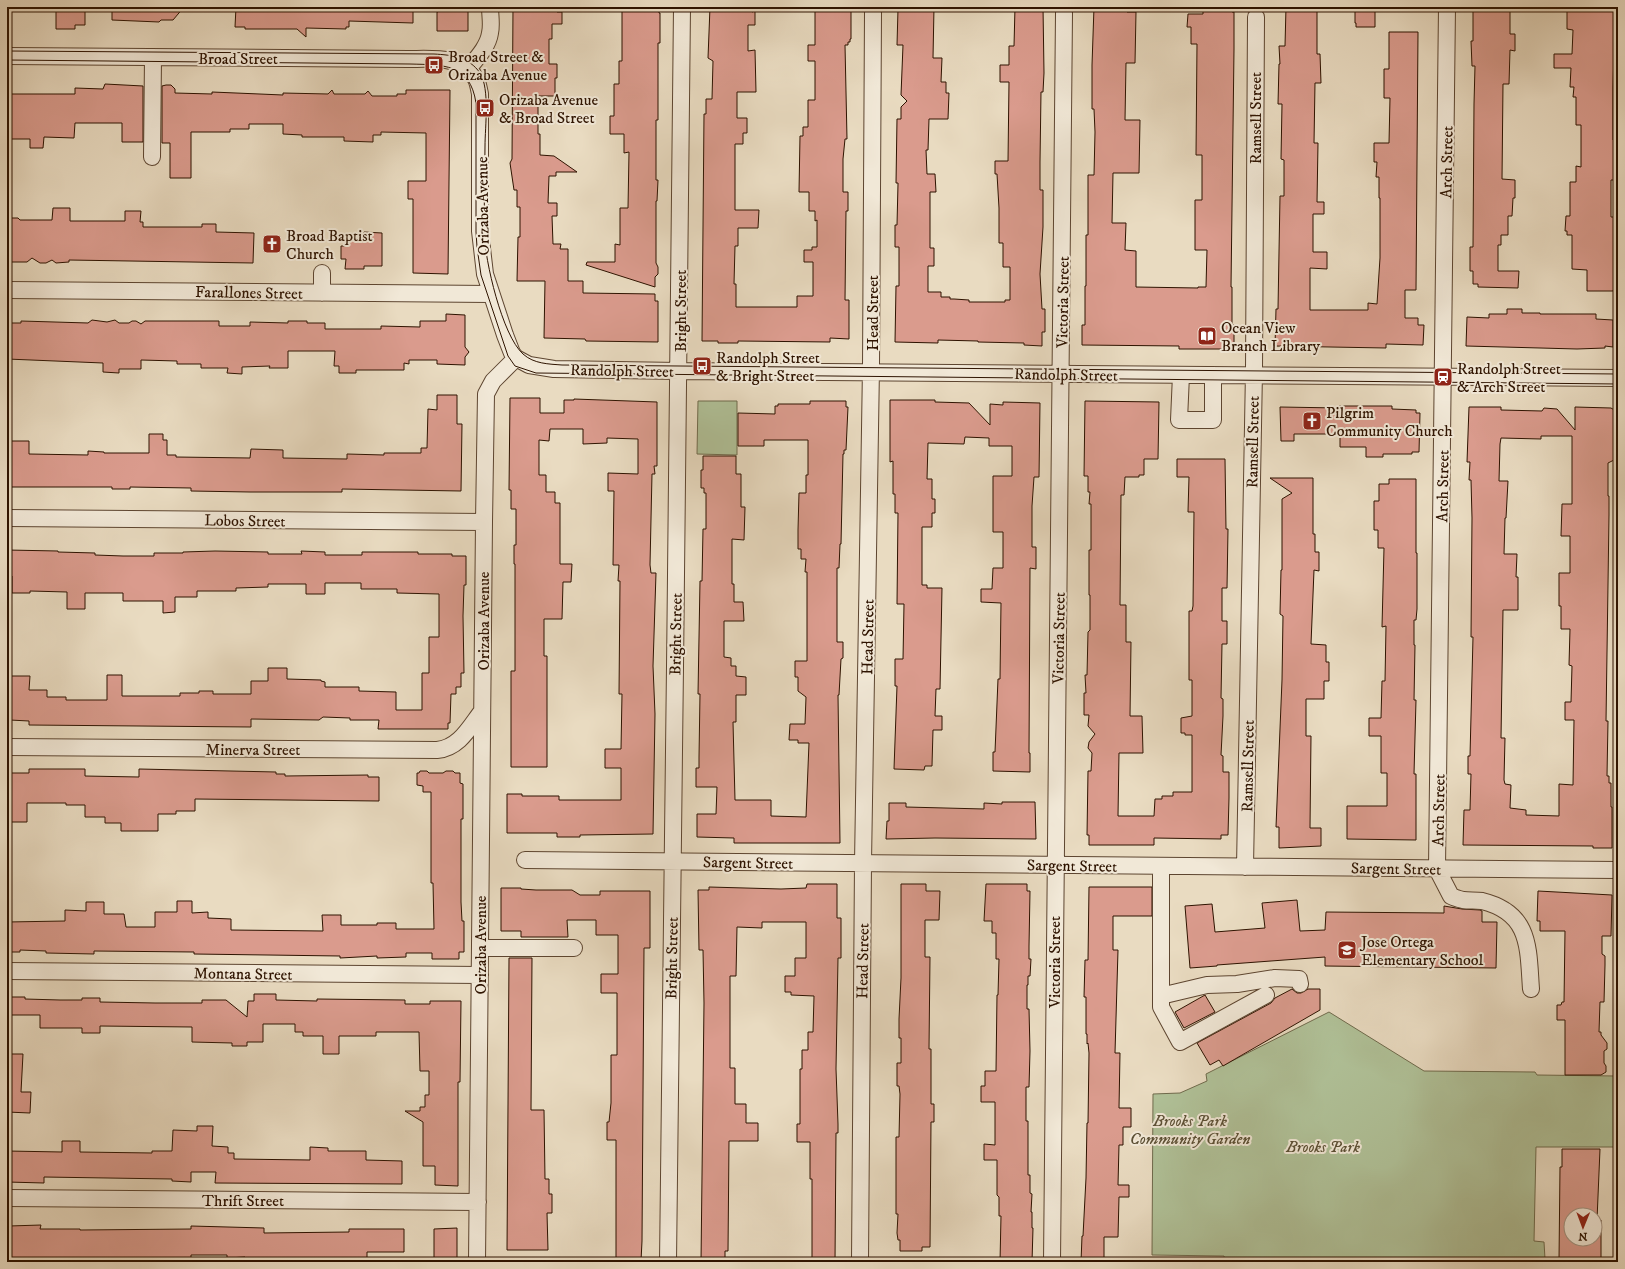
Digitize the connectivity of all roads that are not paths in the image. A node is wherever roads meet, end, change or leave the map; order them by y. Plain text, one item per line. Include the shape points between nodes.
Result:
1 (490, 7) edge
2 (682, 7) edge
3 (1447, 7) edge
4 (873, 12) dead end
5 (1064, 14) dead end
6 (1256, 16) dead end
7 (7, 56) edge
8 (153, 57) junction
9 (468, 69) junction
10 (152, 157) dead end
11 (322, 273) dead end
12 (7, 290) edge
13 (322, 293) junction
14 (491, 294) junction
15 (516, 358) junction
16 (679, 371) junction
17 (871, 372) junction
18 (1061, 374) junction
19 (1181, 375) junction
20 (1213, 375) junction
21 (1253, 376) junction
22 (1444, 377) junction
23 (1618, 378) edge
24 (7, 518) edge
25 (484, 522) junction
26 (482, 711) junction
27 (7, 747) edge
28 (525, 860) dead end
29 (672, 861) junction
30 (863, 863) junction
31 (1055, 865) junction
32 (1161, 866) junction
33 (1245, 867) junction
34 (1437, 869) junction
35 (1618, 870) edge
36 (480, 948) junction
37 (574, 948) dead end
38 (7, 971) edge
39 (480, 975) junction
40 (1300, 984) dead end
41 (1531, 989) dead end
42 (1161, 994) junction
43 (1266, 995) dead end
44 (7, 1198) edge
45 (478, 1202) junction
46 (478, 1262) edge
47 (668, 1262) edge
48 (860, 1262) edge
49 (1052, 1262) edge

1 - 9 street via 488,41
2 - 16 street, Bright Street
3 - 22 street, Arch Street
4 - 17 street, Head Street
5 - 18 street, Victoria Street
6 - 21 street, Ramsell Street
7 - 8 street, Broad Street
8 - 9 street, Broad Street via 441,60 453,61
8 - 10 street
9 - 14 street, Orizaba Avenue via 476,79 480,94 481,245
11 - 13 street
12 - 13 street, Farallones Street
13 - 14 street, Farallones Street
14 - 15 street, Orizaba Avenue via 506,339
15 - 16 street, Randolph Street via 529,364 554,369
15 - 25 street, Orizaba Avenue via 493,381 486,394
16 - 17 street, Randolph Street
16 - 29 street, Bright Street
17 - 18 street, Randolph Street
17 - 30 street, Head Street
18 - 19 street, Randolph Street
18 - 31 street, Victoria Street
19 - 20 street, Randolph Street
19 - 20 street via 1179,420 1213,420
20 - 21 street, Randolph Street
21 - 22 street, Randolph Street
21 - 33 street, Ramsell Street
22 - 23 street, Randolph Street
22 - 34 street, Arch Street
24 - 25 street, Lobos Street
25 - 26 street, Orizaba Avenue
26 - 27 street, Minerva Street via 461,739 446,749 437,750
26 - 36 street, Orizaba Avenue
28 - 29 street, Sargent Street
29 - 30 street, Sargent Street
29 - 47 street, Bright Street
30 - 31 street, Sargent Street
30 - 48 street, Head Street
31 - 32 street, Sargent Street
31 - 49 street, Victoria Street
32 - 33 street, Sargent Street
32 - 42 street
33 - 34 street, Sargent Street
34 - 35 street, Sargent Street
34 - 41 street via 1451,896 1492,905 1509,913 1522,928 1527,943
36 - 37 street
36 - 39 street, Orizaba Avenue
38 - 39 street, Montana Street
39 - 45 street, Orizaba Avenue
40 - 42 street via 1299,979 1275,978 1237,984 1207,985
42 - 43 street via 1161,1007 1180,1042
44 - 45 street, Thrift Street
45 - 46 street, Orizaba Avenue

